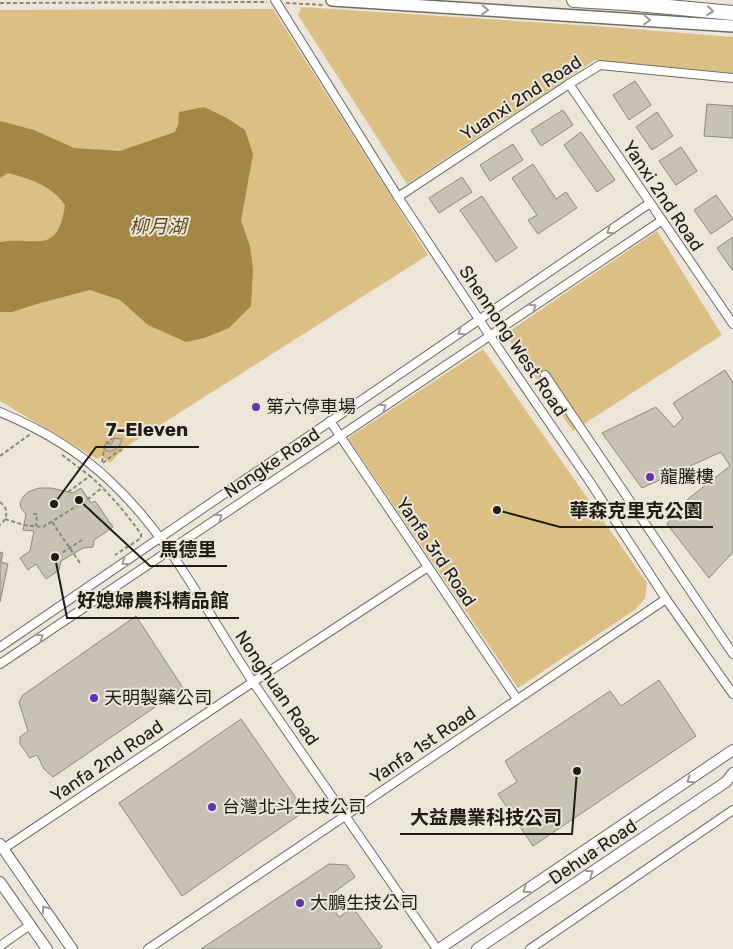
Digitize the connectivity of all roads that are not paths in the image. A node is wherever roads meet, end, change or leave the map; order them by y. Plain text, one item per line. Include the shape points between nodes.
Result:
1 (275, 0) edge
2 (332, 0) edge
3 (574, 0) edge
4 (733, 13) edge
5 (733, 26) edge
6 (733, 78) edge
7 (569, 84) junction
8 (398, 197) junction
9 (650, 203) junction
10 (661, 221) junction
11 (479, 319) junction
12 (733, 324) edge
13 (490, 336) junction
14 (545, 375) dead end
15 (0, 412) edge
16 (330, 421) junction
17 (340, 436) junction
18 (160, 538) junction
19 (169, 551) junction
20 (428, 567) junction
21 (666, 599) junction
22 (0, 647) edge
23 (733, 654) edge
24 (0, 664) edge
25 (253, 682) junction
26 (733, 694) edge
27 (517, 700) junction
28 (733, 750) edge
29 (732, 776) edge
30 (733, 810) edge
31 (346, 816) junction
32 (2, 846) edge
33 (0, 882) edge
34 (30, 925) junction
35 (3, 944) edge
36 (47, 949) edge
37 (72, 949) edge
38 (148, 949) edge
39 (438, 949) edge
40 (477, 949) edge
41 (530, 949) edge

1 - 8 street, Shennong West Road
2 -> 5 main road
3 -> 4 highway
6 - 7 street, Yuanxi 2nd Road via 600,65
7 - 8 street, Yuanxi 2nd Road
7 - 9 street, Yanxi 2nd Road
8 - 11 street, Shennong West Road
9 - 10 street, Yanxi 2nd Road
9 -> 11 street, Nongke Road
10 - 12 street, Yanxi 2nd Road
13 -> 10 street, Nongke Road
11 - 13 street, Shennong West Road
11 -> 16 street, Nongke Road
17 -> 13 street, Nongke Road
13 - 21 street, Shennong West Road
14 - 23 street
15 - 18 street, Nonghuan Road via 49,435 93,466 117,488
16 - 17 street, Yanfa 3rd Road
16 - 18 street, Nongke Road
19 -> 17 street, Nongke Road
17 - 20 street, Yanfa 3rd Road
18 - 19 street, Nonghuan Road
18 -> 22 street, Nongke Road
24 -> 19 street, Nongke Road
19 - 25 street, Nonghuan Road
20 - 25 street, Yanfa 2nd Road
20 - 27 street, Yanfa 3rd Road
21 - 26 street, Shennong West Road
21 - 27 street, Yanfa 1st Road
25 - 31 street, Nonghuan Road
25 - 32 street, Yanfa 2nd Road
27 - 31 street, Yanfa 1st Road
28 -> 39 street
40 -> 29 street
30 - 41 street
31 - 38 street, Yanfa 1st Road
31 - 39 street, Nonghuan Road
37 -> 32 street
33 - 34 street
34 - 35 street
34 - 36 street

